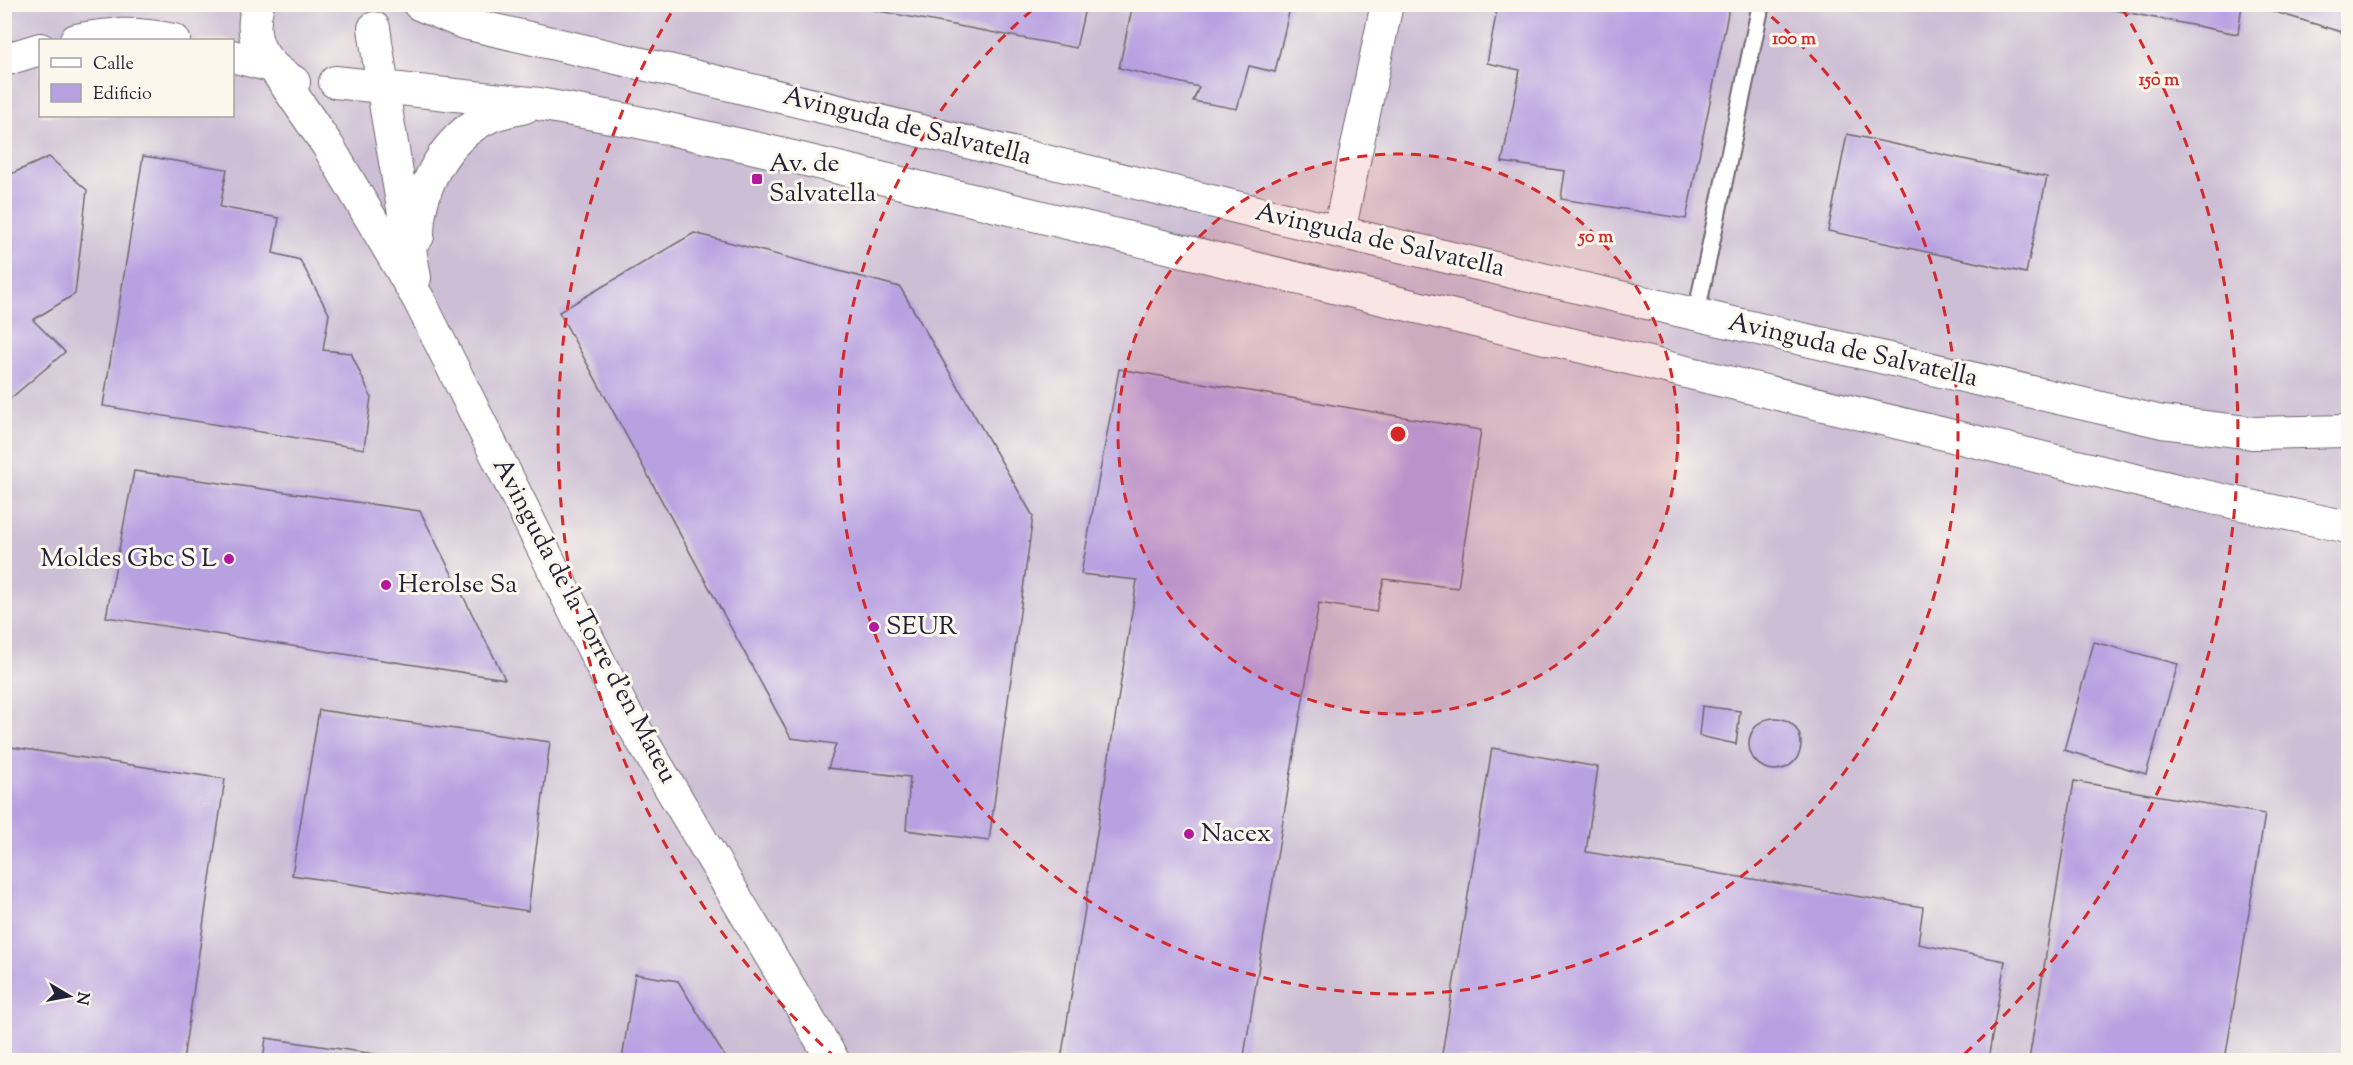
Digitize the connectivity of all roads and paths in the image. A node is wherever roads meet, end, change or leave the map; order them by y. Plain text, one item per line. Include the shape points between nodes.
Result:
1 (419, 4) edge
2 (1387, 4) edge
3 (1761, 4) edge
4 (255, 11) edge
5 (372, 16) edge
6 (84, 39) edge
7 (166, 39) edge
8 (39, 50) edge
9 (234, 57) edge
10 (4, 60) edge
11 (274, 69) junction
12 (335, 82) junction
13 (382, 87) junction
14 (539, 104) junction
15 (1339, 232) junction
16 (419, 300) junction
17 (1696, 315) junction
18 (2349, 431) edge
19 (2349, 527) edge
20 (833, 1060) edge

1 - 15 street, Avinguda de Salvatella via 464,23
2 - 15 street
3 - 17 lane
4 - 11 street, Avinguda de la Torre d'en Mateu via 256,39 261,54
5 - 12 street via 371,45 362,61
5 - 13 street, Avinguda de la Torre d'en Mateu
6 - 7 street via 114,35
8 - 10 street
9 - 11 street
11 - 12 street via 295,82
11 - 16 street, Avinguda de la Torre d'en Mateu via 328,146
12 - 13 street
13 - 14 street
13 - 16 street, Avinguda de la Torre d'en Mateu
14 - 16 street via 489,116 460,137 436,165 422,198 418,222
14 - 19 street via 764,150 2169,488
15 - 17 street, Avinguda de Salvatella
16 - 20 street, Avinguda de la Torre d'en Mateu via 622,706
17 - 18 street, Avinguda de Salvatella via 2162,422 2254,433

